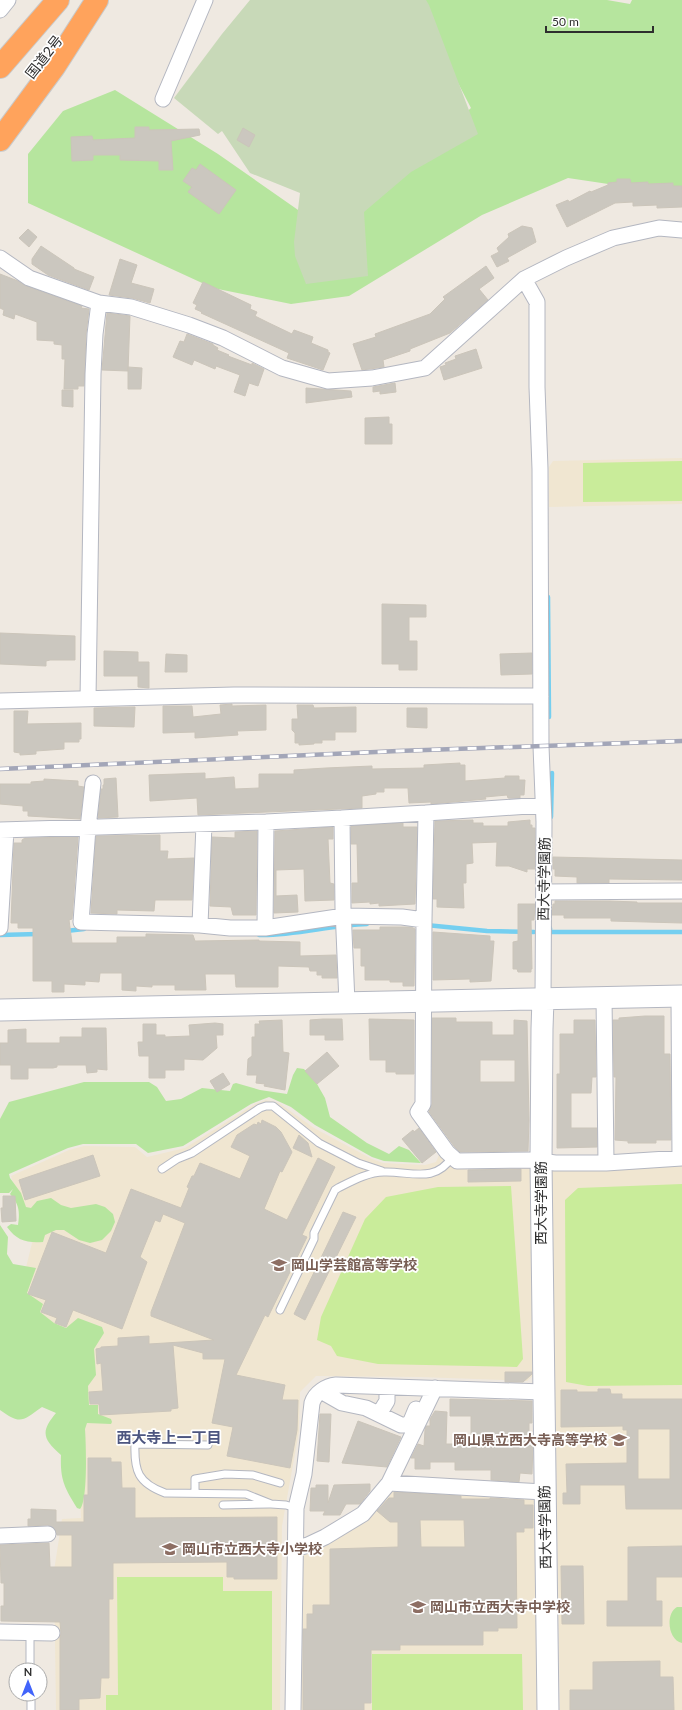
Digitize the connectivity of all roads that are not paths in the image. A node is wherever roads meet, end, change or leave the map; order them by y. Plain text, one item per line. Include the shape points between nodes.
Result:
1 (8, 0) edge
2 (58, 0) edge
3 (89, 0) edge
4 (97, 0) edge
5 (205, 0) edge
6 (0, 10) edge
7 (0, 67) edge
8 (163, 99) dead end
9 (0, 115) edge
10 (0, 140) edge
11 (682, 230) edge
12 (0, 258) edge
13 (524, 279) junction
14 (99, 303) junction
15 (541, 696) junction
16 (88, 699) junction
17 (0, 701) edge
18 (94, 783) dead end
19 (544, 805) junction
20 (426, 813) junction
21 (342, 818) junction
22 (266, 822) junction
23 (204, 824) junction
24 (88, 828) junction
25 (3, 830) edge
26 (682, 891) edge
27 (544, 892) junction
28 (344, 922) junction
29 (424, 924) junction
30 (200, 925) junction
31 (0, 928) edge
32 (266, 928) junction
33 (681, 996) edge
34 (604, 997) junction
35 (544, 999) junction
36 (424, 1000) junction
37 (347, 1003) junction
38 (0, 1010) edge
39 (452, 1156) junction
40 (681, 1158) edge
41 (541, 1161) junction
42 (606, 1163) junction
43 (162, 1169) dead end
44 (384, 1172) junction
45 (280, 1310) dead end
46 (387, 1387) junction
47 (430, 1388) junction
48 (321, 1391) junction
49 (543, 1392) junction
50 (379, 1414) junction
51 (208, 1445) dead end
52 (280, 1483) dead end
53 (389, 1483) junction
54 (544, 1492) junction
55 (195, 1494) junction
56 (271, 1504) junction
57 (223, 1505) dead end
58 (296, 1508) junction
59 (48, 1534) dead end
60 (0, 1536) edge
61 (294, 1549) junction
62 (0, 1632) edge
63 (30, 1632) junction
64 (52, 1633) dead end
65 (30, 1662) edge
66 (293, 1710) edge
67 (548, 1710) edge

1 - 6 street
2 - 7 highway
3 - 9 highway, 国道2号
4 - 10 highway via 54,67
5 - 8 street
11 - 13 street via 659,228 613,238
12 - 14 street via 29,278
13 - 14 street via 425,368 372,378 328,381 282,368 223,338 190,325 132,307
13 - 15 street, 西大寺学園筋 via 537,302
14 - 16 street via 95,334
15 - 16 street via 234,695
15 - 19 street, 西大寺学園筋
16 - 17 street
18 - 24 street
19 - 20 street
19 - 27 street, 西大寺学園筋
20 - 21 street
20 - 29 street
21 - 22 street
21 - 28 street
22 - 23 street
22 - 32 street
23 - 24 street
23 - 30 street
24 - 25 street
24 - 30 street via 81,922
25 - 31 street
26 - 27 street
27 - 35 street, 西大寺学園筋
28 - 29 street via 402,917
28 - 32 street
28 - 37 street
29 - 36 street
30 - 32 street
33 - 34 street
33 - 40 street
34 - 35 street
34 - 42 street
35 - 36 street
35 - 41 street, 西大寺学園筋
36 - 37 street
36 - 39 street via 423,1104 418,1112
37 - 38 street
39 - 41 street via 457,1161
39 - 44 lane via 446,1166 426,1175
40 - 42 street
41 - 42 street
41 - 49 street, 西大寺学園筋
43 - 44 lane via 177,1159 192,1154 260,1108 273,1106 319,1143 341,1156
44 - 45 lane via 367,1175 335,1190
46 - 47 street
46 - 48 street via 336,1385
46 - 50 street via 387,1401
47 - 49 street
47 - 50 street via 411,1421 406,1425
47 - 53 street
48 - 50 street via 342,1403
48 - 58 street via 312,1403 304,1474
49 - 54 street, 西大寺学園筋
51 - 55 lane via 135,1444 135,1466 147,1483 165,1493
52 - 55 lane via 253,1475 225,1474 195,1479
53 - 54 street
53 - 61 street via 363,1514 325,1537
54 - 67 street, 西大寺学園筋
55 - 56 lane via 246,1494
56 - 57 lane
56 - 58 lane
58 - 61 street
59 - 60 street
61 - 66 street
62 - 63 street
63 - 64 street
63 - 65 lane

